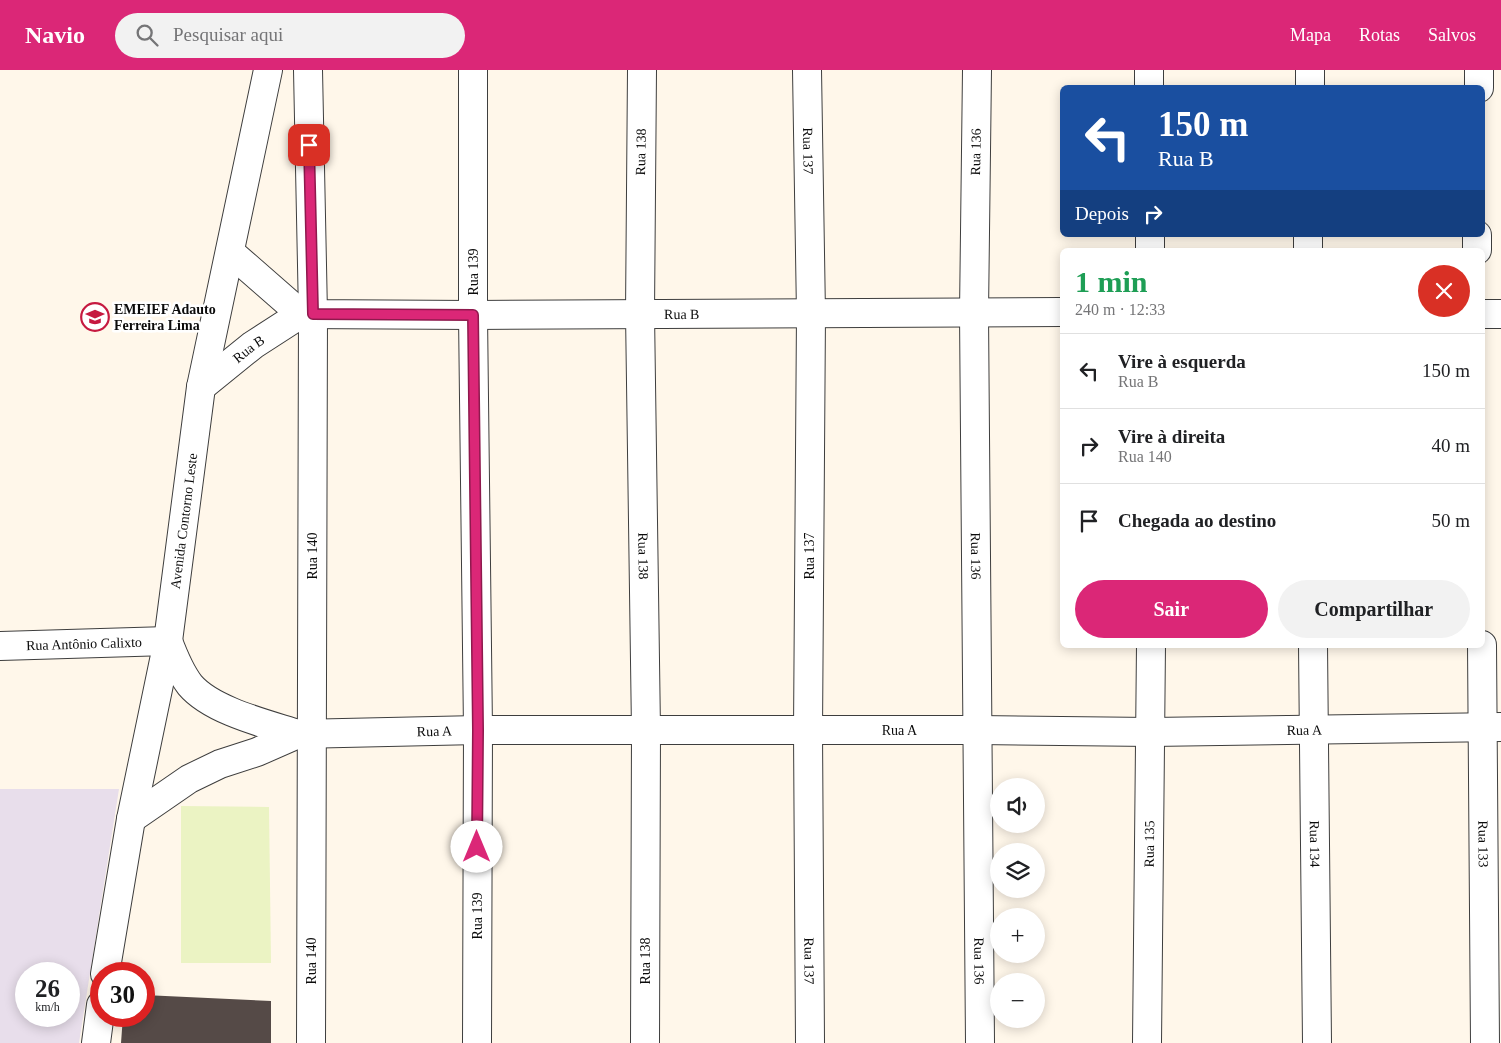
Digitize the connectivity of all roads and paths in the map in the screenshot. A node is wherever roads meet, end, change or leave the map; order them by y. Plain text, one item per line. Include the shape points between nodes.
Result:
1 (268, 70) edge
2 (308, 70) edge
3 (473, 70) edge
4 (642, 70) edge
5 (807, 70) edge
6 (977, 70) edge
7 (1149, 70) edge
8 (1310, 70) edge
9 (1479, 70) edge
10 (1149, 85) edge
11 (1310, 85) edge
12 (1479, 85) edge
13 (230, 252) junction
14 (1060, 312) edge
15 (640, 313) junction
16 (974, 313) junction
17 (307, 314) junction
18 (811, 314) junction
19 (1485, 314) edge
20 (1501, 314) edge
21 (473, 315) junction
22 (201, 387) junction
23 (168, 641) junction
24 (0, 646) edge
25 (1150, 648) edge
26 (1312, 648) edge
27 (1482, 648) edge
28 (1492, 727) edge
29 (478, 730) junction
30 (646, 730) junction
31 (978, 730) junction
32 (808, 731) junction
33 (1314, 731) junction
34 (1150, 732) junction
35 (305, 734) junction
36 (131, 819) junction
37 (108, 962) edge
38 (98, 1027) edge
39 (96, 1043) edge
40 (311, 1043) edge
41 (477, 1043) edge
42 (645, 1043) edge
43 (810, 1043) edge
44 (980, 1043) edge
45 (1146, 1043) edge
46 (1317, 1043) edge
47 (1484, 1043) edge

1 - 13 street, Avenida Contorno Leste
2 - 17 street, Rua 140
3 - 21 street, Rua 139
4 - 15 street, Rua 138
5 - 18 street, Rua 137
6 - 16 street, Rua 136
7 - 10 street
8 - 11 street
9 - 12 street
13 - 17 street
13 - 22 street, Avenida Contorno Leste
14 - 16 street, Rua B
15 - 18 street, Rua B
15 - 21 street, Rua B
15 - 30 street, Rua 138
16 - 18 street, Rua B
16 - 31 street, Rua 136
17 - 21 street, Rua B
17 - 22 street, Rua B via 252,346
17 - 35 street, Rua 140
18 - 32 street, Rua 137
19 - 20 street
21 - 29 street, Rua 139
22 - 23 street, Avenida Contorno Leste
23 - 24 street, Rua Antônio Calixto
23 - 35 street, Rua A via 180,670 192,687 214,704 242,716
23 - 36 street, Avenida Contorno Leste
25 - 34 street, Rua 135
26 - 33 street, Rua 134
27 - 28 street, Rua 133
28 - 33 street, Rua A
28 - 47 street, Rua 133
29 - 30 street, Rua A
29 - 35 street, Rua A
29 - 41 street, Rua 139
30 - 32 street, Rua A
30 - 42 street, Rua 138
31 - 32 street, Rua A
31 - 34 street, Rua A
31 - 44 street, Rua 136
32 - 43 street, Rua 137
33 - 34 street, Rua A
33 - 46 street, Rua 134
34 - 45 street, Rua 135
35 - 36 street, Rua A via 220,764 189,780
35 - 40 street, Rua 140
36 - 37 street, Avenida Contorno Leste
38 - 39 street

